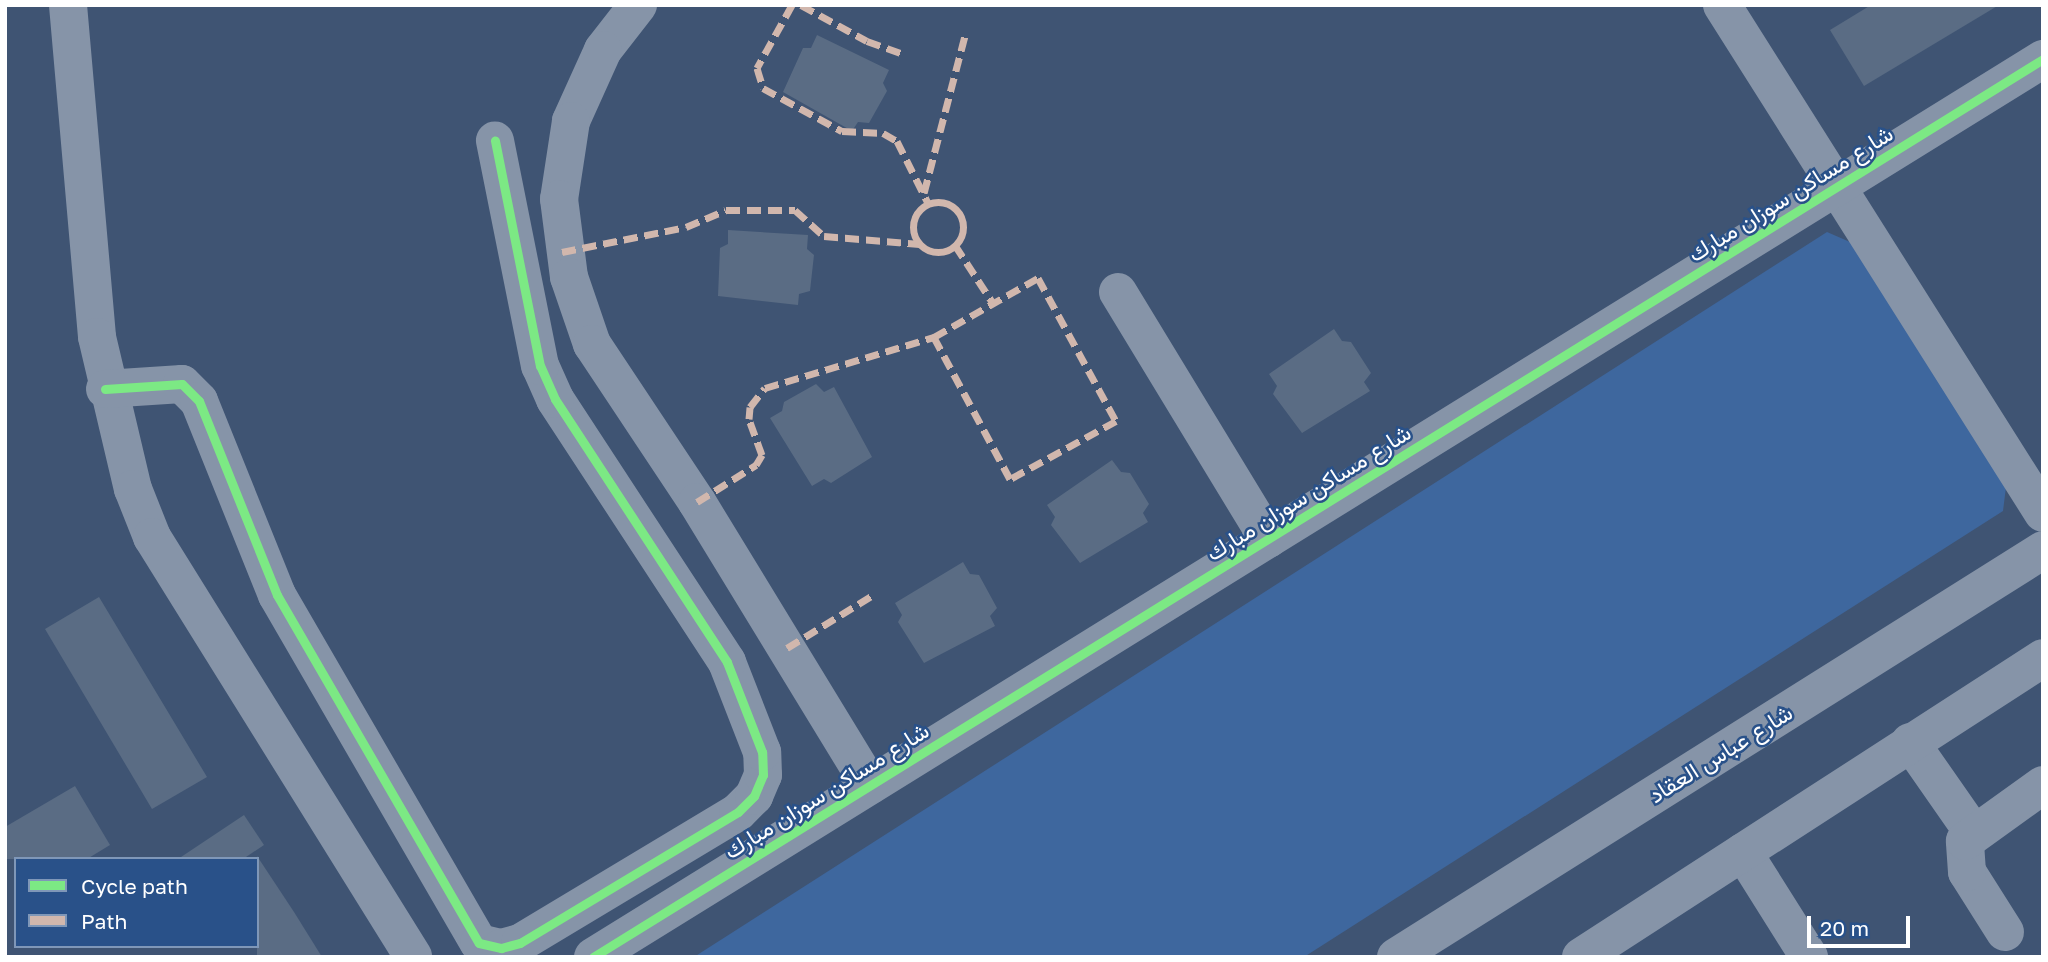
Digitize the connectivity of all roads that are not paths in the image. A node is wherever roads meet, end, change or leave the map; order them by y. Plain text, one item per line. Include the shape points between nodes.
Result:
1 (68, 5) edge
2 (638, 5) edge
3 (1722, 5) edge
4 (2043, 59) edge
5 (495, 140) dead end
6 (1836, 187) junction
7 (1118, 292) dead end
8 (592, 344) junction
9 (540, 366) junction
10 (105, 389) junction
11 (2043, 513) edge
12 (1268, 539) junction
13 (2043, 550) edge
14 (2043, 658) edge
15 (1910, 742) junction
16 (870, 785) junction
17 (2043, 785) edge
18 (1972, 831) junction
19 (1743, 852) junction
20 (2005, 932) dead end
21 (413, 957) edge
22 (593, 957) edge
23 (1396, 957) edge
24 (1581, 957) edge
25 (1809, 957) edge

1 - 10 street
2 - 8 street via 585,85 563,159 562,252
3 - 6 street
4 - 6 street, شارع مساكن سوزان مبارك
5 - 9 street
6 - 11 street
6 - 12 street, شارع مساكن سوزان مبارك
7 - 12 street
8 - 9 street
8 - 16 street via 697,502
9 - 10 street via 555,399 727,662 762,751 763,775 754,796 738,812 520,943 501,948 480,943 467,924 277,595 199,401 182,384
10 - 21 street via 152,537
12 - 16 street, شارع مساكن سوزان مبارك
13 - 23 street, شارع عباس العقاد
14 - 15 street
15 - 18 street
15 - 19 street
16 - 22 street, شارع مساكن سوزان مبارك
17 - 18 street
18 - 20 street via 1963,863
19 - 24 street
19 - 25 street

